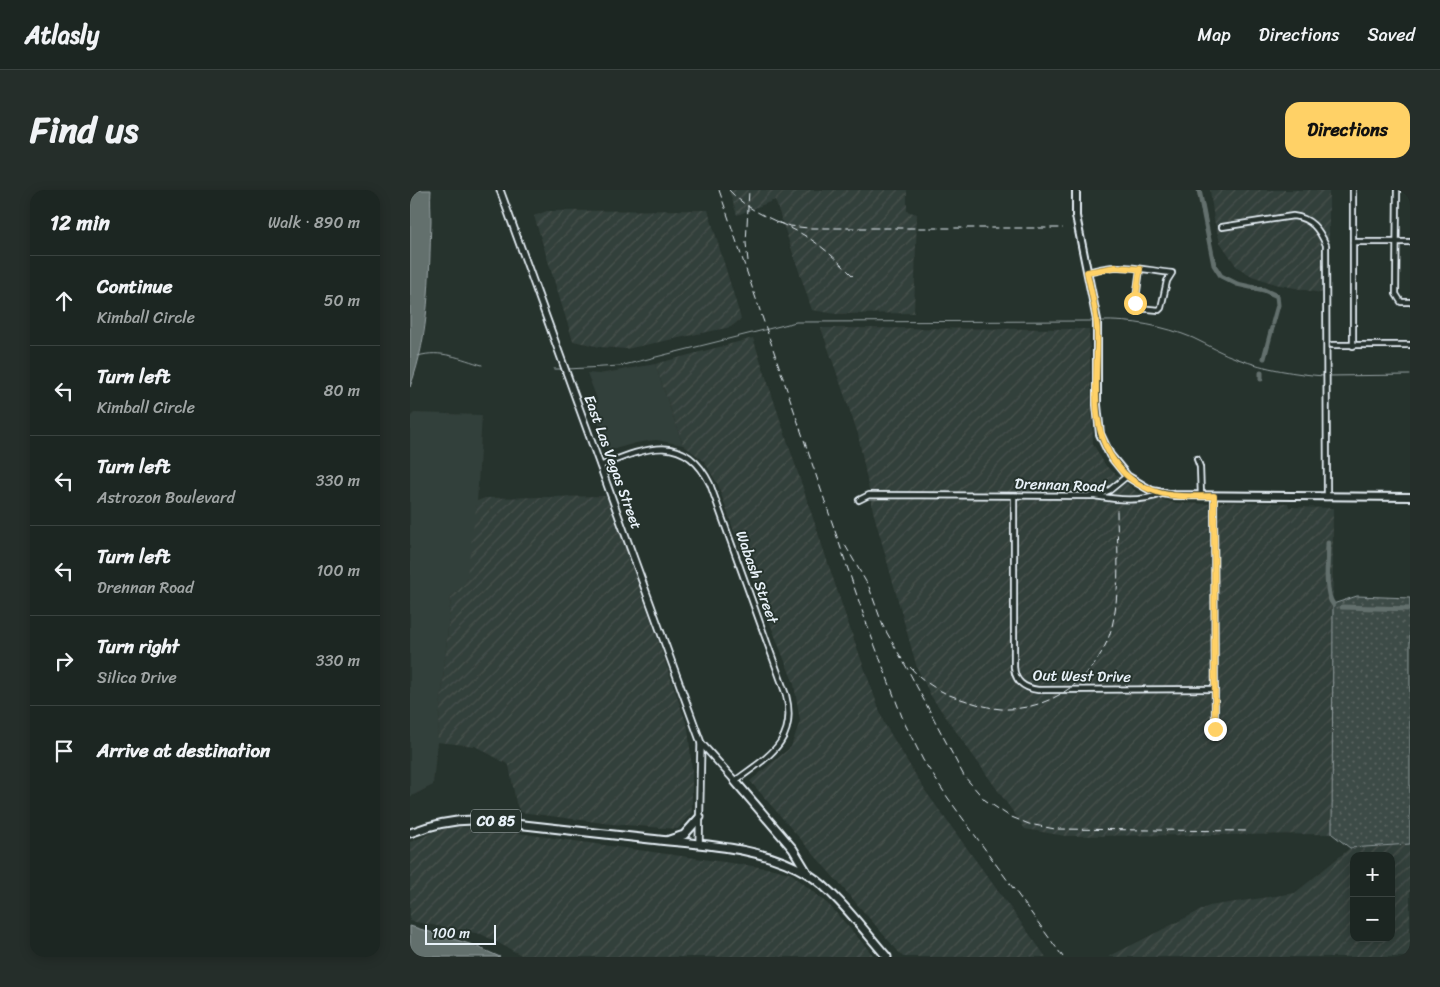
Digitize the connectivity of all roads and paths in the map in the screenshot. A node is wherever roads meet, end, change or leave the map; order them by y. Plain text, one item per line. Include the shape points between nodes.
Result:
1 (500, 190) edge
2 (1076, 190) edge
3 (1353, 190) edge
4 (1397, 190) edge
5 (1222, 227) dead end
6 (1353, 242) junction
7 (1396, 242) junction
8 (1410, 242) edge
9 (1140, 269) junction
10 (1087, 272) junction
11 (1410, 302) edge
12 (1332, 345) dead end
13 (1410, 345) edge
14 (1354, 346) junction
15 (1197, 460) dead end
16 (600, 466) junction
17 (1127, 476) junction
18 (1162, 494) junction
19 (1014, 496) junction
20 (1095, 496) junction
21 (1201, 496) junction
22 (1214, 496) junction
23 (1326, 497) junction
24 (1410, 497) edge
25 (859, 500) dead end
26 (1215, 689) junction
27 (1215, 729) dead end
28 (701, 742) junction
29 (735, 781) junction
30 (700, 817) junction
31 (410, 833) edge
32 (666, 841) junction
33 (699, 844) junction
34 (808, 874) junction
35 (886, 957) edge

1 - 16 street, East Las Vegas Street
2 - 10 main road via 1076,214
3 - 6 street
4 - 7 street
5 - 23 street via 1302,217 1312,223 1326,245
6 - 7 street
6 - 14 street
7 - 8 street
7 - 11 street via 1397,298 1400,302
9 - 9 street via 1172,274 1167,281 1160,310 1135,306
9 - 10 street via 1116,267
10 - 17 main road via 1097,330 1098,426 1105,447
12 - 14 street
13 - 14 street
15 - 21 street
16 - 28 street, East Las Vegas Street
16 - 29 street, Wabash Street via 643,450 670,449 696,463 710,484 790,710 788,728 782,741
17 - 18 main road
17 - 20 street via 1110,490
18 - 20 street, Drennan Road via 1148,499
18 - 21 main road, Drennan Road
19 - 20 street, Drennan Road
19 - 25 street, Drennan Road via 869,496
19 - 26 street, Out West Drive via 1014,667 1019,682 1038,690
21 - 22 main road, Drennan Road
22 - 23 main road, Drennan Road
22 - 26 street
23 - 24 main road, Drennan Road
26 - 27 street
28 - 29 street, East Las Vegas Street
28 - 30 street, East Las Vegas Street
29 - 34 main road via 794,849
30 - 32 main road via 684,834
30 - 33 street, East Las Vegas Street
31 - 32 main road, CO 85 via 452,820 480,820
32 - 33 main road, CO 85
33 - 34 main road, CO 85 via 762,856
34 - 35 main road, CO 85 via 825,888

